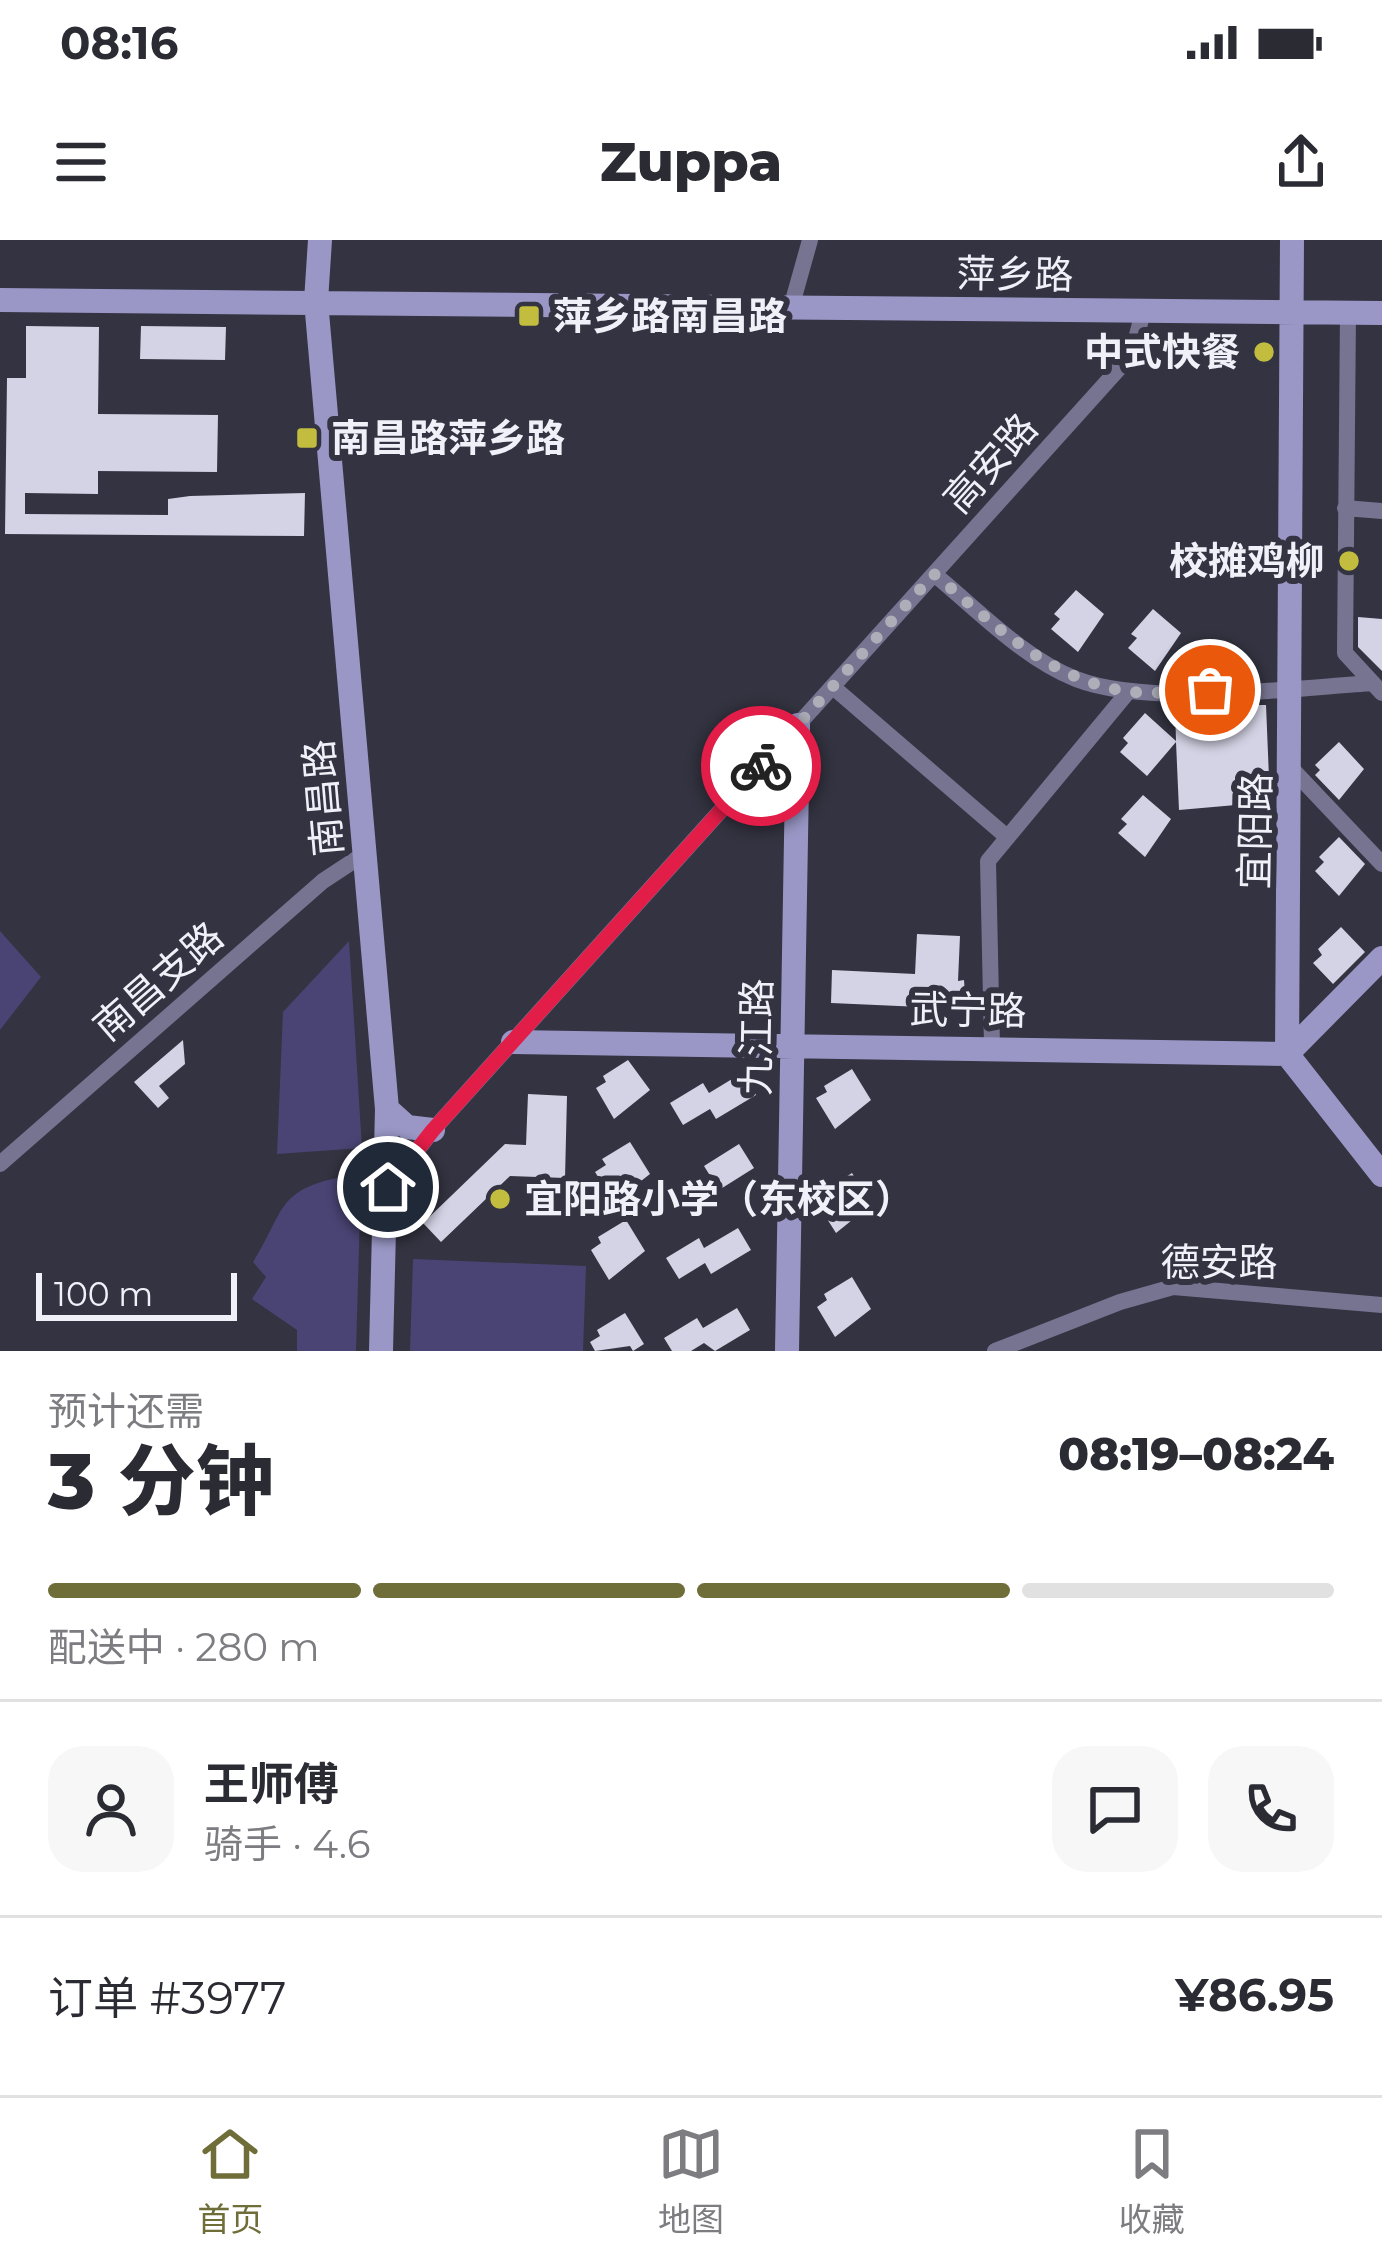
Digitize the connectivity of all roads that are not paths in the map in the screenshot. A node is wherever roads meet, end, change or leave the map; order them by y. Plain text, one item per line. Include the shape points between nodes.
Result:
1 (320, 240) edge
2 (810, 240) edge
3 (1292, 240) edge
4 (0, 300) edge
5 (316, 301) junction
6 (791, 308) junction
7 (1143, 312) junction
8 (1348, 313) junction
9 (1382, 313) edge
10 (1295, 314) junction
11 (1345, 508) junction
12 (1382, 511) edge
13 (934, 574) junction
14 (833, 686) junction
15 (1292, 688) junction
16 (1377, 688) edge
17 (1128, 692) junction
18 (798, 725) junction
19 (1292, 769) junction
20 (1007, 837) junction
21 (364, 854) junction
22 (1382, 864) edge
23 (1382, 958) edge
24 (513, 1042) junction
25 (791, 1045) junction
26 (992, 1045) junction
27 (1287, 1054) junction
28 (387, 1109) junction
29 (433, 1130) junction
30 (0, 1164) edge
31 (1382, 1175) edge
32 (388, 1187) junction
33 (1382, 1305) edge
34 (381, 1351) edge
35 (787, 1351) edge
36 (995, 1351) edge

1 - 5 main road, 南昌路
2 - 6 street
3 - 10 main road, 宜阳路
4 - 5 main road, 萍乡路
5 - 6 main road, 萍乡路
5 - 21 main road, 南昌路
6 - 7 main road, 萍乡路
7 - 10 main road, 萍乡路
7 - 13 street, 高安路 via 1132,354
8 - 9 main road, 萍乡路
8 - 10 main road, 萍乡路
8 - 11 street
10 - 15 main road, 宜阳路
11 - 12 street
11 - 16 street via 1345,653
13 - 14 street, 高安路
13 - 17 street via 1026,650 1076,679
14 - 18 street, 高安路
14 - 20 street
15 - 16 street
15 - 17 street
15 - 19 main road, 宜阳路
17 - 20 street
18 - 24 street, 高安路
18 - 25 main road, 九江路
19 - 22 street
19 - 27 main road, 宜阳路
20 - 26 street via 988,861
21 - 28 main road, 南昌路
21 - 30 street, 南昌支路 via 322,881
23 - 27 main road
24 - 25 main road, 武宁路
24 - 29 street, 高安路
25 - 26 main road, 武宁路
25 - 35 main road, 九江路
26 - 27 main road, 武宁路
27 - 31 main road
28 - 29 main road via 407,1126
28 - 32 main road, 南昌路
29 - 32 street, 高安路
32 - 34 main road, 南昌路
33 - 36 street, 德安路 via 1174,1287

